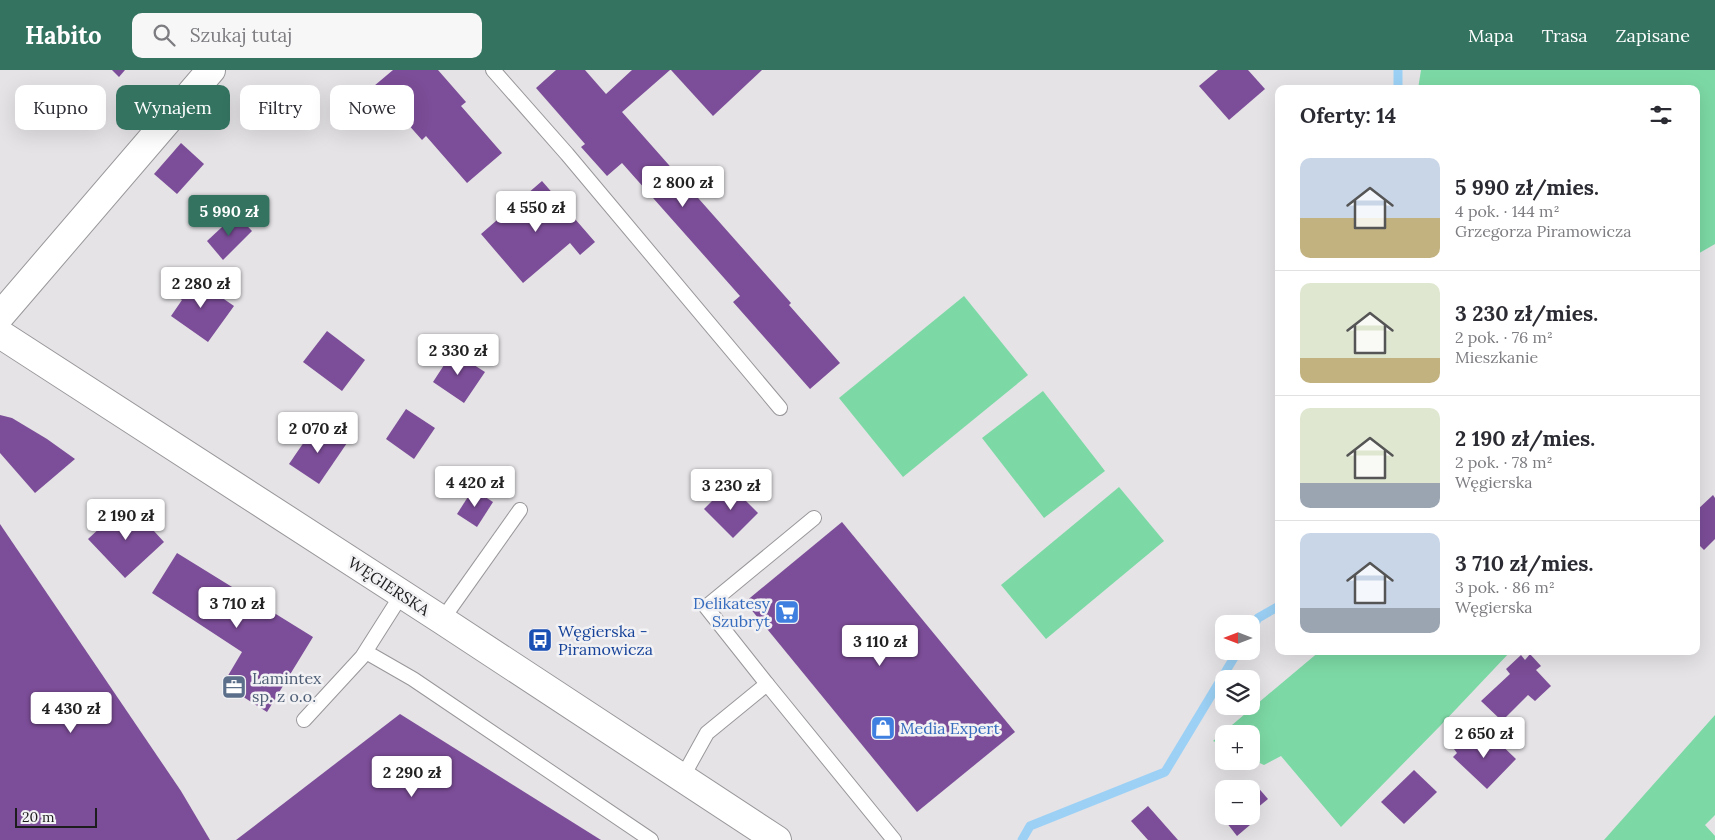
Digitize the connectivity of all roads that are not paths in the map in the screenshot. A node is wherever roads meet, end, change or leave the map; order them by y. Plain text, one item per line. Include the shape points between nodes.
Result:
1 (211, 70) edge
2 (494, 70) edge
3 (0, 316) edge
4 (0, 334) edge
5 (780, 408) dead end
6 (520, 510) dead end
7 (814, 518) dead end
8 (402, 594) junction
9 (442, 620) junction
10 (366, 652) junction
11 (767, 684) junction
12 (304, 720) dead end
13 (682, 778) junction
14 (651, 840) edge
15 (777, 840) edge
16 (894, 840) edge

1 - 3 main road
2 - 5 lane
4 - 8 main road, WĘGIERSKA
6 - 9 lane
7 - 11 lane via 706,607
8 - 9 main road, WĘGIERSKA
8 - 10 lane
9 - 13 main road, WĘGIERSKA
10 - 12 lane
10 - 14 lane via 413,679
11 - 13 lane via 707,733
11 - 16 lane
13 - 15 main road, WĘGIERSKA

